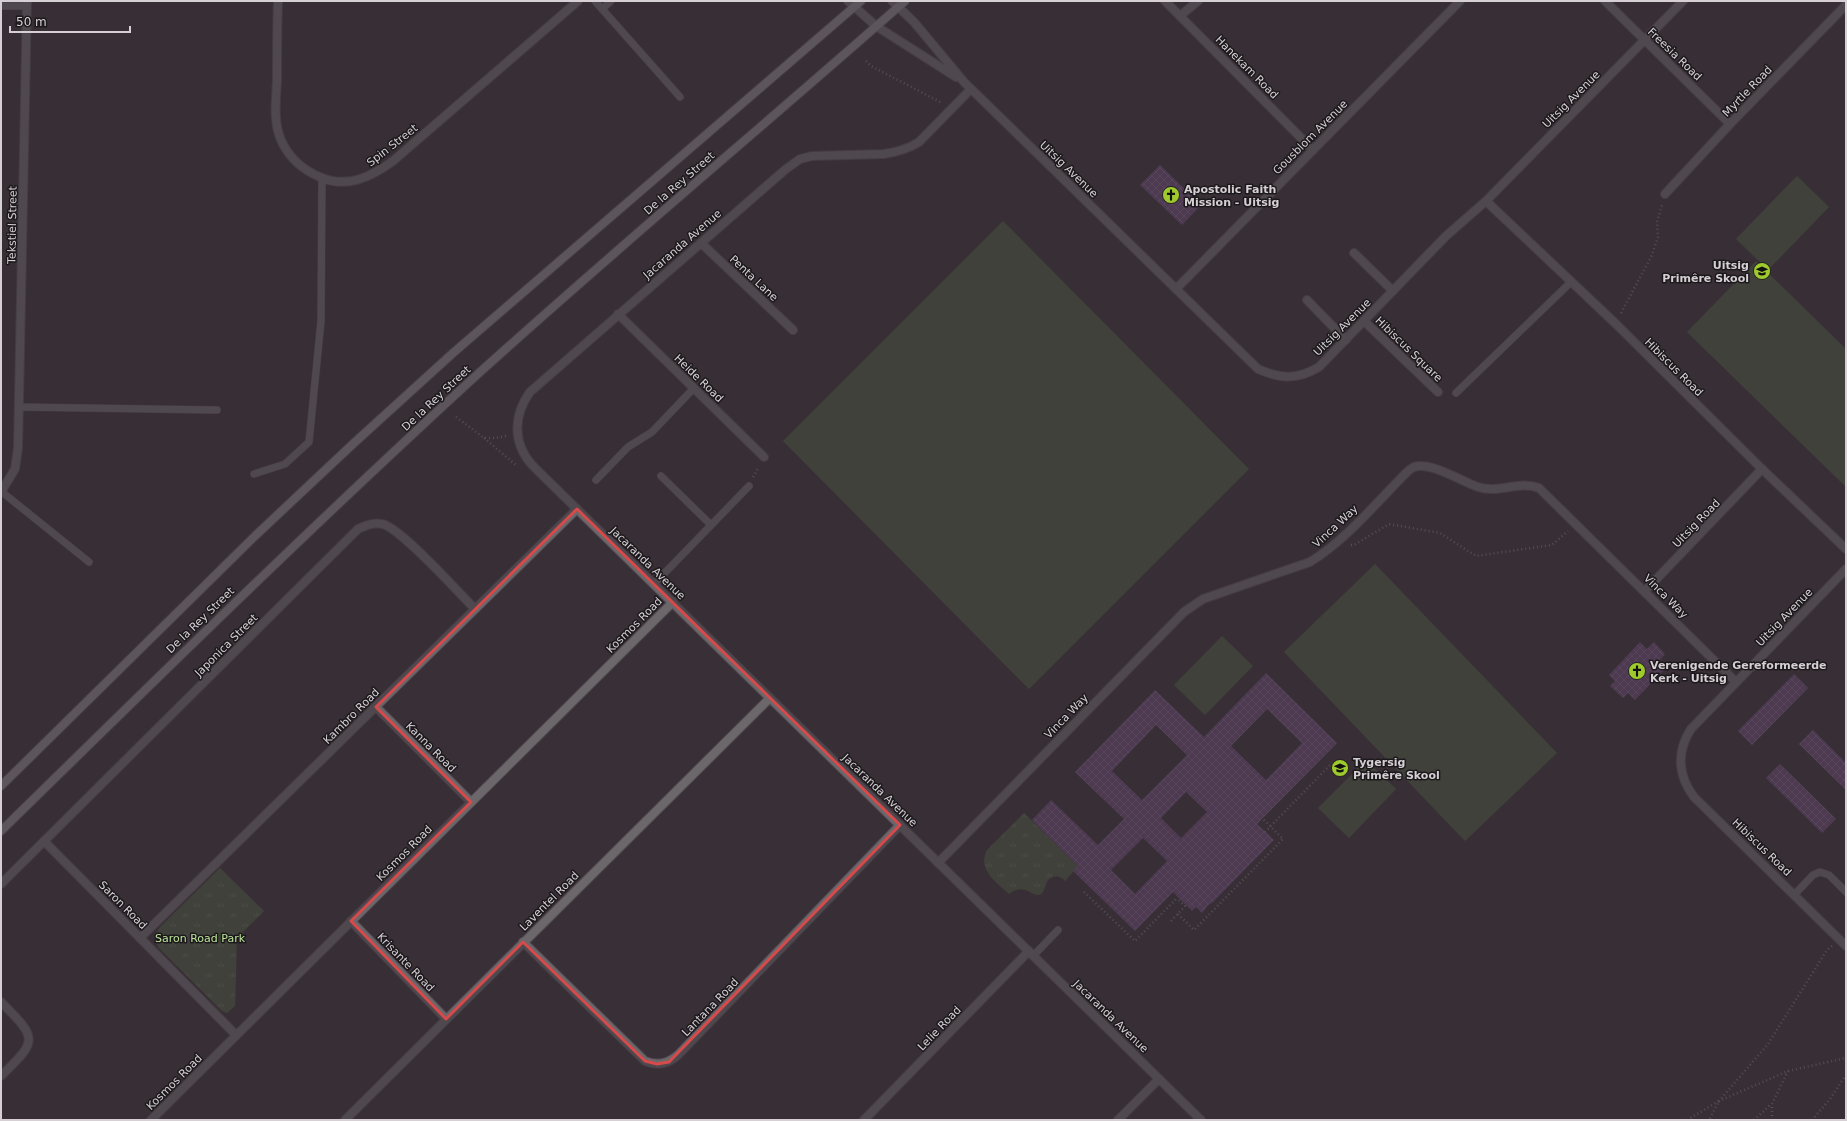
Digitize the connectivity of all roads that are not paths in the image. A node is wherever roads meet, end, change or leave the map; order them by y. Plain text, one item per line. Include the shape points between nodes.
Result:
1 (278, 1) edge
2 (578, 1) edge
3 (595, 1) edge
4 (611, 1) edge
5 (848, 1) edge
6 (861, 1) edge
7 (1165, 1) edge
8 (1198, 1) edge
9 (1460, 1) edge
10 (1605, 1) edge
11 (1683, 1) edge
12 (27, 3) edge
13 (898, 3) edge
14 (1846, 4) edge
15 (1, 6) edge
16 (854, 7) junction
17 (602, 9) junction
18 (1180, 16) junction
19 (876, 26) junction
20 (1645, 40) junction
21 (964, 82) junction
22 (971, 89) junction
23 (680, 97) dead end
24 (1730, 124) junction
25 (1313, 150) junction
26 (322, 178) junction
27 (1665, 194) road end
28 (1486, 201) junction
29 (701, 243) junction
30 (1354, 253) dead end
31 (1571, 282) junction
32 (1176, 289) junction
33 (1393, 291) junction
34 (1308, 300) dead end
35 (618, 314) junction
36 (1364, 321) junction
37 (793, 330) dead end
38 (1346, 340) junction
39 (694, 388) junction
40 (1438, 392) dead end
41 (1456, 393) dead end
42 (19, 407) junction
43 (217, 410) dead end
44 (764, 457) road end
45 (1762, 469) junction
46 (254, 474) dead end
47 (661, 476) dead end
48 (596, 480) dead end
49 (748, 486) road end
50 (1, 492) edge
51 (577, 509) junction
52 (710, 524) junction
53 (1846, 549) edge
54 (89, 562) dead end
55 (1846, 569) edge
56 (654, 584) junction
57 (1645, 591) junction
58 (673, 602) junction
59 (475, 609) junction
60 (1736, 682) junction
61 (770, 698) junction
62 (376, 707) junction
63 (1680, 755) joint
64 (1, 786) edge
65 (471, 802) junction
66 (900, 825) junction
67 (1, 831) edge
68 (44, 841) junction
69 (938, 863) junction
70 (1, 884) edge
71 (1846, 892) edge
72 (1794, 895) junction
73 (351, 921) junction
74 (1058, 930) dead end
75 (140, 938) junction
76 (522, 942) junction
77 (1846, 946) edge
78 (1031, 954) junction
79 (1, 1002) edge
80 (446, 1019) junction
81 (236, 1035) junction
82 (1, 1076) edge
83 (1159, 1079) junction
84 (151, 1120) edge
85 (345, 1120) edge
86 (864, 1120) edge
87 (1118, 1120) edge
88 (1201, 1120) edge

1 - 26 street, Spin Street via 278,131 281,140 298,163 308,172
2 - 26 street, Spin Street via 382,169 352,182 333,182
3 - 17 lane
4 - 17 lane
5 - 16 street, Uitsig Avenue
6 - 16 main road, De la Rey Street
7 - 18 street, Hanekam Road
8 - 18 street
9 - 25 street, Gousblom Avenue
10 - 20 street, Freesia Road
11 - 20 street, Uitsig Avenue
12 - 15 lane
12 - 42 street, Tekstiel Street
13 - 19 main road, De la Rey Street
13 - 21 street, Uitsig Avenue
14 - 24 street, Myrtle Road
16 - 19 street, Uitsig Avenue
16 - 64 main road, De la Rey Street via 400,401 256,535
17 - 23 lane
18 - 25 street, Hanekam Road
19 - 21 street, Uitsig Avenue
19 - 67 main road, De la Rey Street via 458,392 185,650
20 - 24 street, Freesia Road
20 - 28 street, Uitsig Avenue
21 - 22 street, Uitsig Avenue
22 - 29 street, Jacaranda Avenue via 911,147 884,154 821,155 800,159
22 - 32 street, Uitsig Avenue
24 - 27 street, Myrtle Road
25 - 32 street, Gousblom Avenue
26 - 46 lane via 321,321 308,442 285,464
28 - 31 street, Hibiscus Road
28 - 33 street, Uitsig Avenue via 1460,222
29 - 35 street, Jacaranda Avenue
29 - 37 street, Penta Lane
30 - 33 street
31 - 41 lane
31 - 45 street, Hibiscus Road
32 - 38 street, Uitsig Avenue via 1245,358 1258,369 1275,376 1286,378 1311,371
33 - 36 street, Uitsig Avenue
34 - 38 street
35 - 39 street, Heide Road
35 - 51 street, Jacaranda Avenue via 530,392 524,399 518,415 517,432 530,463
36 - 38 street, Uitsig Avenue
36 - 40 street, Hibiscus Square
39 - 44 street, Heide Road
39 - 48 lane via 652,432 628,447
42 - 43 lane
42 - 50 street, Tekstiel Street via 16,464
45 - 53 street, Hibiscus Road
45 - 57 street, Uitsig Road
47 - 52 lane
49 - 52 lane
50 - 54 lane
51 - 56 street, Jacaranda Avenue
51 - 59 street, Kambro Road
52 - 56 lane
55 - 60 street, Uitsig Avenue
56 - 58 street, Jacaranda Avenue
57 - 60 street, Vinca Way
57 - 69 street, Vinca Way via 1539,488 1530,484 1492,490 1431,467 1415,466 1334,545 1310,562 1203,599 1184,612
58 - 61 street, Jacaranda Avenue
58 - 65 street, Kosmos Road
59 - 62 street, Kambro Road
59 - 68 street, Japonica Street via 390,527 383,524 364,526
60 - 63 street, Uitsig Avenue via 1691,729
61 - 66 street, Jacaranda Avenue
61 - 76 street, Laventel Road
62 - 65 street, Kanna Road
62 - 75 street, Kambro Road
63 - 72 street, Hibiscus Road via 1684,781 1694,797
65 - 73 street, Kosmos Road
66 - 69 street, Jacaranda Avenue
66 - 76 street, Lantana Road via 678,1055 663,1064 645,1061
68 - 70 street, Japonica Street
68 - 75 street, Saron Road
69 - 78 street, Jacaranda Avenue
71 - 72 lane via 1829,875 1820,872
72 - 77 street, Hibiscus Road
73 - 80 street, Krisante Road
73 - 81 street, Kosmos Road
74 - 78 lane
75 - 81 street, Saron Road
76 - 80 street, Laventel Road
78 - 83 street, Jacaranda Avenue
78 - 86 street, Lelie Road
79 - 82 street via 23,1025 29,1039 25,1053
80 - 85 street, Laventel Road
81 - 84 street, Kosmos Road
83 - 87 street
83 - 88 street, Jacaranda Avenue

